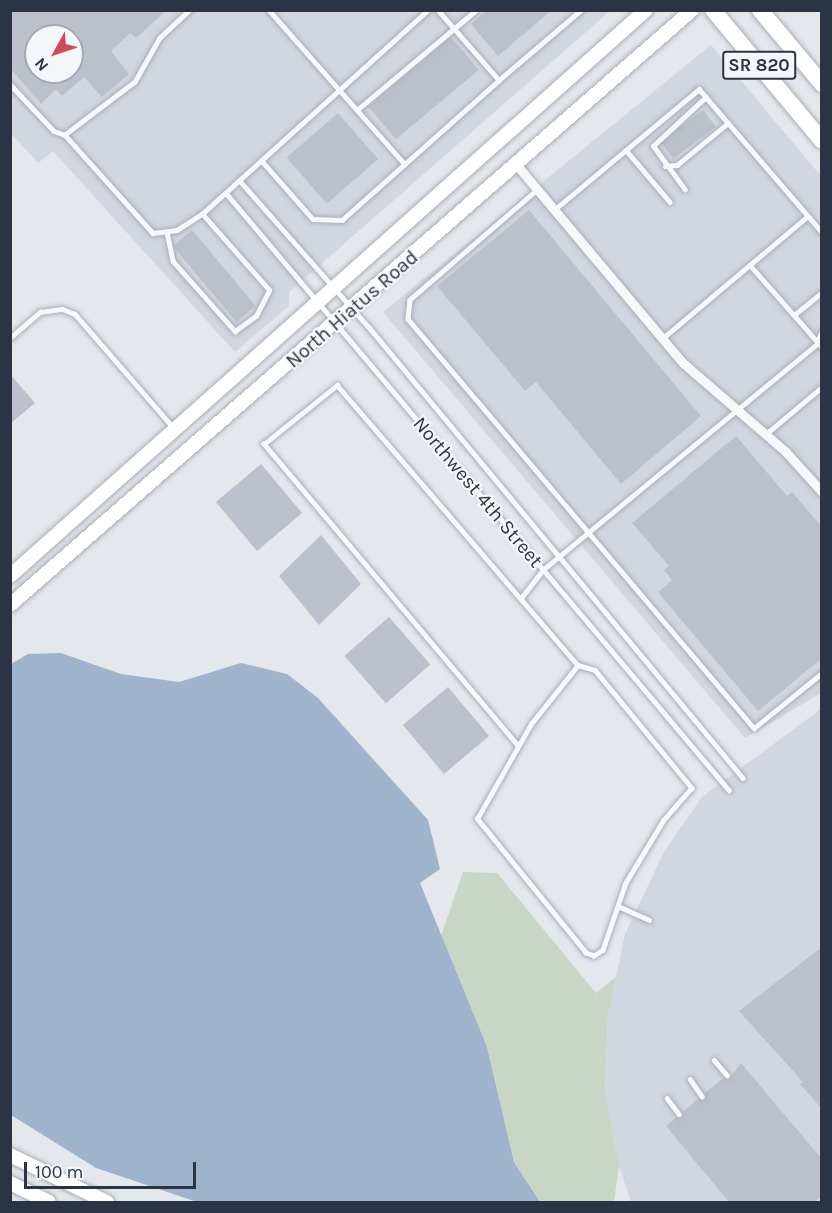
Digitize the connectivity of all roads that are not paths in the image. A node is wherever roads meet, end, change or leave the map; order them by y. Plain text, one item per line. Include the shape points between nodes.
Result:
1 (190, 10) edge
2 (268, 10) edge
3 (428, 10) edge
4 (438, 10) edge
5 (476, 10) edge
6 (581, 10) edge
7 (646, 10) edge
8 (692, 10) edge
9 (713, 10) edge
10 (760, 10) edge
11 (452, 26) junction
12 (499, 80) junction
13 (10, 84) edge
14 (822, 84) edge
15 (340, 91) junction
16 (706, 97) junction
17 (357, 110) junction
18 (728, 123) junction
19 (65, 135) junction
20 (822, 141) edge
21 (626, 150) junction
22 (262, 160) junction
23 (515, 163) junction
24 (405, 164) junction
25 (665, 165) junction
26 (240, 181) junction
27 (537, 190) junction
28 (685, 190) dead end
29 (226, 193) junction
30 (670, 202) dead end
31 (554, 210) junction
32 (202, 214) junction
33 (808, 216) junction
34 (167, 232) junction
35 (822, 232) edge
36 (750, 265) junction
37 (336, 290) junction
38 (822, 292) edge
39 (320, 305) junction
40 (353, 309) junction
41 (794, 315) junction
42 (336, 324) junction
43 (822, 331) edge
44 (10, 338) edge
45 (662, 339) junction
46 (819, 341) edge
47 (822, 347) edge
48 (822, 387) edge
49 (737, 410) junction
50 (176, 431) junction
51 (766, 435) junction
52 (822, 492) edge
53 (587, 533) junction
54 (559, 557) junction
55 (544, 569) junction
56 (10, 576) edge
57 (521, 598) junction
58 (10, 605) edge
59 (578, 665) junction
60 (822, 673) edge
61 (518, 746) junction
62 (743, 778) dead end
63 (729, 790) dead end
64 (618, 906) junction
65 (649, 920) dead end
66 (714, 1060) dead end
67 (727, 1075) dead end
68 (690, 1079) dead end
69 (702, 1096) dead end
70 (667, 1098) dead end
71 (679, 1114) dead end
72 (10, 1155) edge
73 (10, 1183) edge
74 (49, 1203) edge
75 (107, 1203) edge

1 - 19 lane via 160,38 135,82
2 - 15 lane
3 - 15 lane
4 - 11 lane
5 - 11 lane
6 - 12 lane
7 - 37 main road, North Hiatus Road
8 - 23 main road, North Hiatus Road
9 - 20 highway, SR 820
10 - 14 highway, SR 820
11 - 12 lane
11 - 17 lane
12 - 24 lane
13 - 19 lane via 54,131
15 - 17 lane
15 - 22 lane
16 - 18 lane
16 - 21 lane via 699,89
16 - 25 lane via 655,140 654,151
17 - 24 lane
18 - 25 lane via 677,165
18 - 33 lane
19 - 34 lane via 153,233
21 - 30 lane
21 - 31 lane
22 - 24 lane via 313,219 328,222 342,220
22 - 26 lane
23 - 27 street
23 - 40 main road, North Hiatus Road
25 - 28 lane
26 - 29 lane
26 - 37 lane, Northwest 4th Street
27 - 31 street
27 - 53 lane via 410,300 408,319
29 - 32 lane
29 - 39 lane, Northwest 4th Street
31 - 45 street
32 - 34 lane
32 - 34 lane via 269,290 256,316 235,331 173,261
33 - 35 lane
33 - 36 lane
36 - 41 lane
36 - 45 lane
37 - 39 main road, North Hiatus Road
37 - 40 lane, Northwest 4th Street
38 - 41 lane
39 - 42 lane, Northwest 4th Street
39 - 50 main road, North Hiatus Road
40 - 42 main road, North Hiatus Road
40 - 54 lane, Northwest 4th Street
41 - 46 lane
42 - 55 lane, Northwest 4th Street
42 - 58 main road, North Hiatus Road
43 - 46 lane
44 - 50 lane via 40,312 62,309 75,314
45 - 49 street
46 - 47 lane
46 - 49 lane
48 - 51 lane
49 - 51 street
49 - 53 lane
50 - 56 main road, North Hiatus Road
51 - 52 street
53 - 54 lane
53 - 60 lane via 754,728
54 - 55 lane
54 - 62 lane, Northwest 4th Street
55 - 57 lane
55 - 63 lane, Northwest 4th Street
57 - 59 lane
57 - 61 lane via 337,385 264,444
59 - 61 lane
59 - 64 lane via 595,670 692,788 664,820 626,882
61 - 64 lane via 477,819 586,953 599,955 603,950
64 - 65 lane
66 - 67 lane
68 - 69 lane
70 - 71 lane
72 - 75 main road
73 - 74 main road

